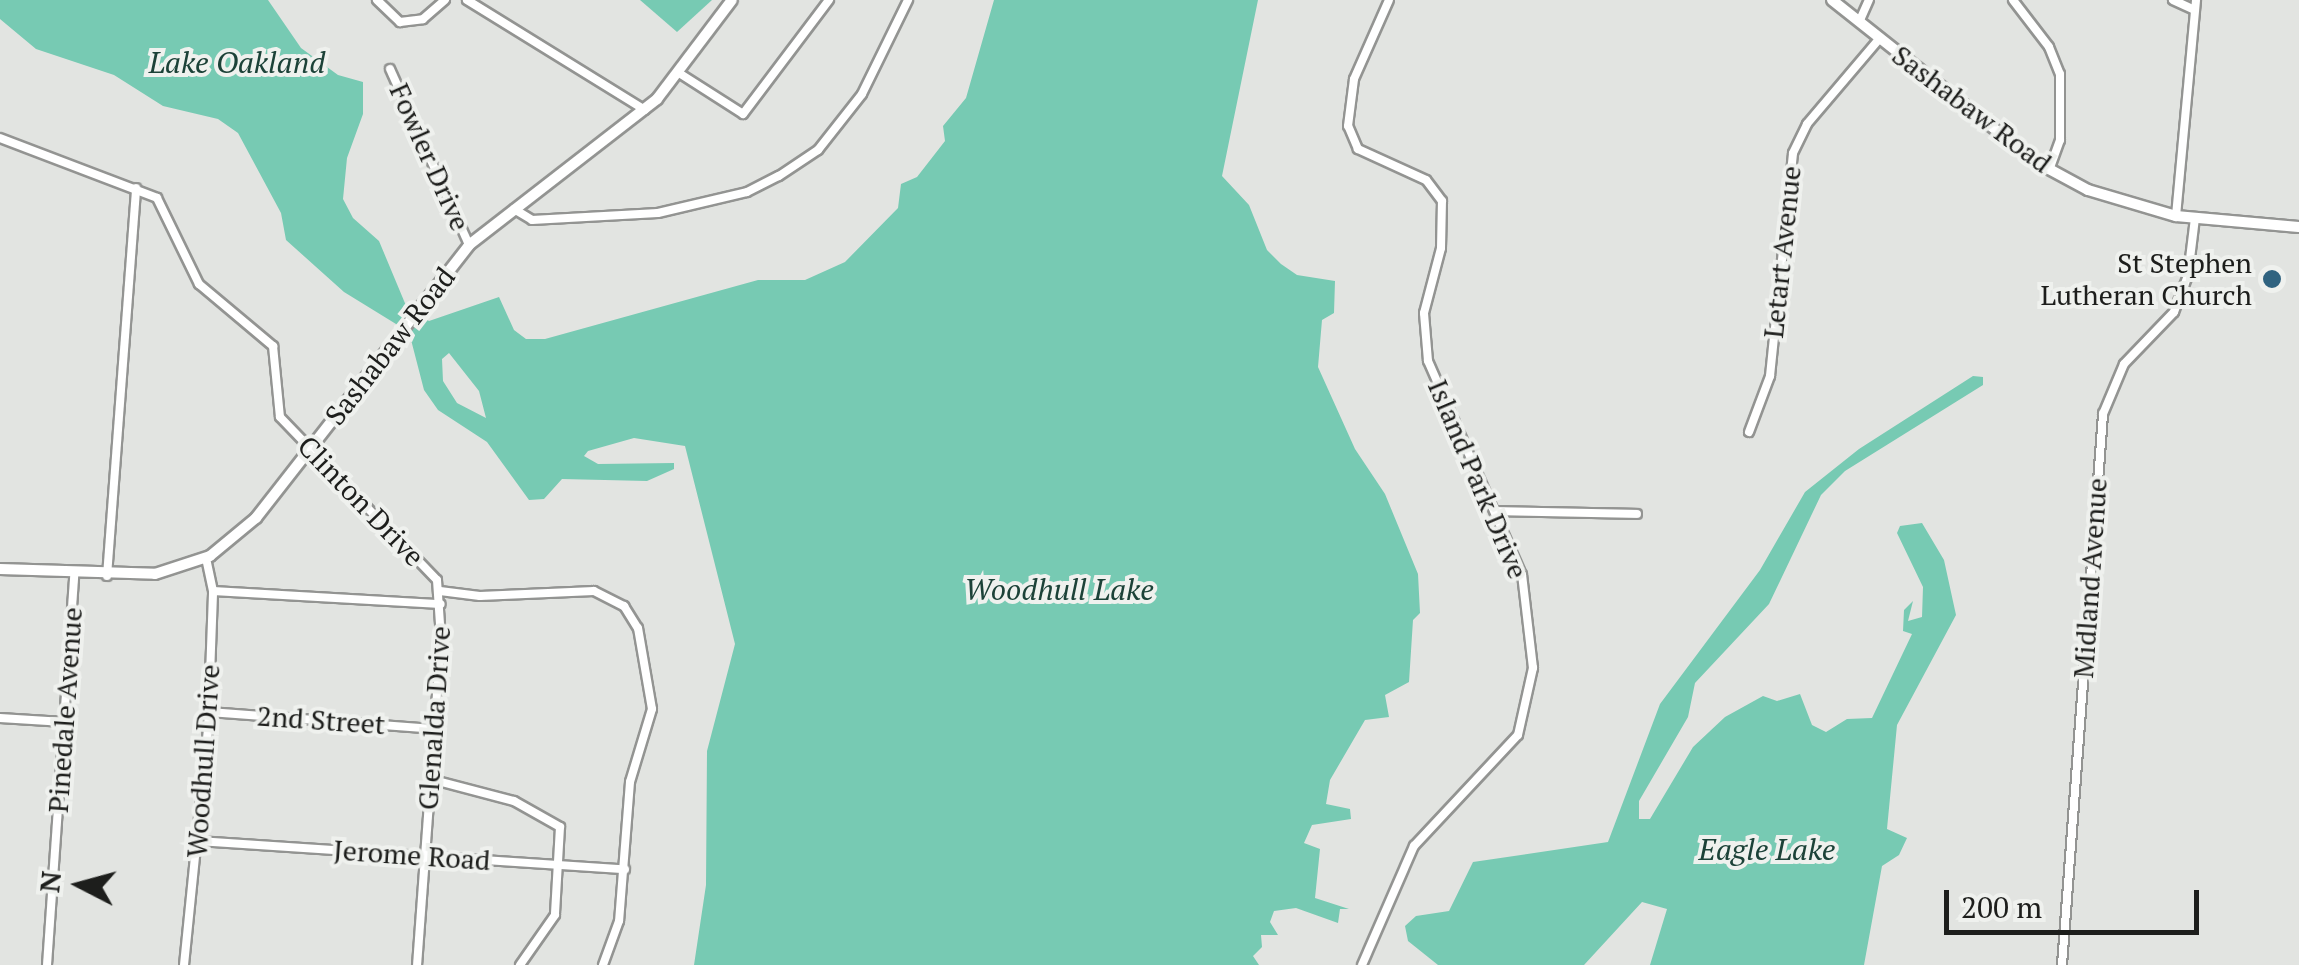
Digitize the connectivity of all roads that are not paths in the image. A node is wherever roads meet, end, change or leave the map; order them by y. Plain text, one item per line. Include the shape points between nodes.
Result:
1 (377, 0) edge
2 (445, 0) edge
3 (466, 0) edge
4 (732, 0) edge
5 (829, 0) edge
6 (908, 0) edge
7 (1389, 0) edge
8 (1832, 0) edge
9 (1869, 0) edge
10 (2012, 0) edge
11 (2173, 0) edge
12 (2196, 0) edge
13 (2194, 10) junction
14 (1860, 20) junction
15 (1880, 38) junction
16 (390, 69) dead end
17 (679, 73) junction
18 (645, 110) junction
19 (0, 138) edge
20 (2049, 170) junction
21 (136, 188) junction
22 (514, 209) junction
23 (2176, 216) junction
24 (2195, 218) junction
25 (2299, 227) edge
26 (469, 245) junction
27 (1749, 432) dead end
28 (311, 448) junction
29 (1496, 511) junction
30 (1637, 514) dead end
31 (206, 558) junction
32 (0, 569) edge
33 (74, 575) junction
34 (107, 576) junction
35 (440, 590) junction
36 (212, 591) junction
37 (441, 604) junction
38 (209, 712) junction
39 (0, 718) edge
40 (64, 722) junction
41 (433, 729) junction
42 (430, 779) junction
43 (198, 841) junction
44 (425, 854) junction
45 (558, 866) junction
46 (625, 869) junction
47 (47, 965) edge
48 (184, 965) edge
49 (416, 965) edge
50 (520, 965) edge
51 (603, 965) edge
52 (1362, 965) edge
53 (2062, 965) edge

1 - 2 street via 400,22 422,18
3 - 18 street
4 - 17 street, Sashabaw Road
5 - 17 street via 743,114
6 - 22 street via 862,94 818,150 779,176 747,192 658,213 532,220
7 - 29 street, Island Park Drive via 1354,79 1348,126 1360,150 1426,180 1442,201 1441,248 1424,313 1428,361
8 - 14 street, Sashabaw Road
9 - 14 street
10 - 20 street via 2049,47 2060,74 2060,140
11 - 13 street
12 - 13 street
13 - 23 street
14 - 15 street, Sashabaw Road
15 - 20 street, Sashabaw Road
15 - 27 street, Letart Avenue via 1808,124 1793,153 1770,376
16 - 26 street, Fowler Drive
17 - 18 street, Sashabaw Road
18 - 22 street, Sashabaw Road
19 - 21 street, Clinton Drive
20 - 23 street, Sashabaw Road via 2133,208
21 - 28 street, Clinton Drive via 156,198 199,284 273,346 274,408
21 - 34 street, Pinedale Avenue
22 - 26 street, Sashabaw Road
23 - 24 street, Sashabaw Road
24 - 25 street, Sashabaw Road
24 - 53 street, Midland Avenue via 2188,275 2174,312 2124,364 2103,414
26 - 28 street, Sashabaw Road
28 - 31 street, Sashabaw Road via 256,518
28 - 35 street, Clinton Drive via 423,563
29 - 30 street
29 - 52 street, Island Park Drive via 1531,617 1525,723 1509,751 1443,808 1414,846
31 - 34 street, Sashabaw Road via 155,574
31 - 36 street, Woodhull Drive
32 - 33 street, Sashabaw Road
33 - 34 street, Sashabaw Road
33 - 40 street, Pinedale Avenue
35 - 37 street, Glenalda Drive
35 - 46 street, Clinton Drive via 480,596 594,590 624,606 644,648 652,709 630,782
36 - 37 street
36 - 38 street, Woodhull Drive
37 - 41 street, Glenalda Drive
38 - 41 street, 2nd Street
38 - 43 street, Woodhull Drive
39 - 40 street
40 - 47 street, Pinedale Avenue
41 - 42 street, Glenalda Drive
42 - 44 street, Glenalda Drive
42 - 45 street via 478,789 549,817 560,827
43 - 44 street, Jerome Road
43 - 48 street, Woodhull Drive
44 - 45 street, Jerome Road
44 - 49 street, Glenalda Drive
45 - 46 street, Jerome Road
45 - 50 street via 554,915
46 - 51 street via 619,921

